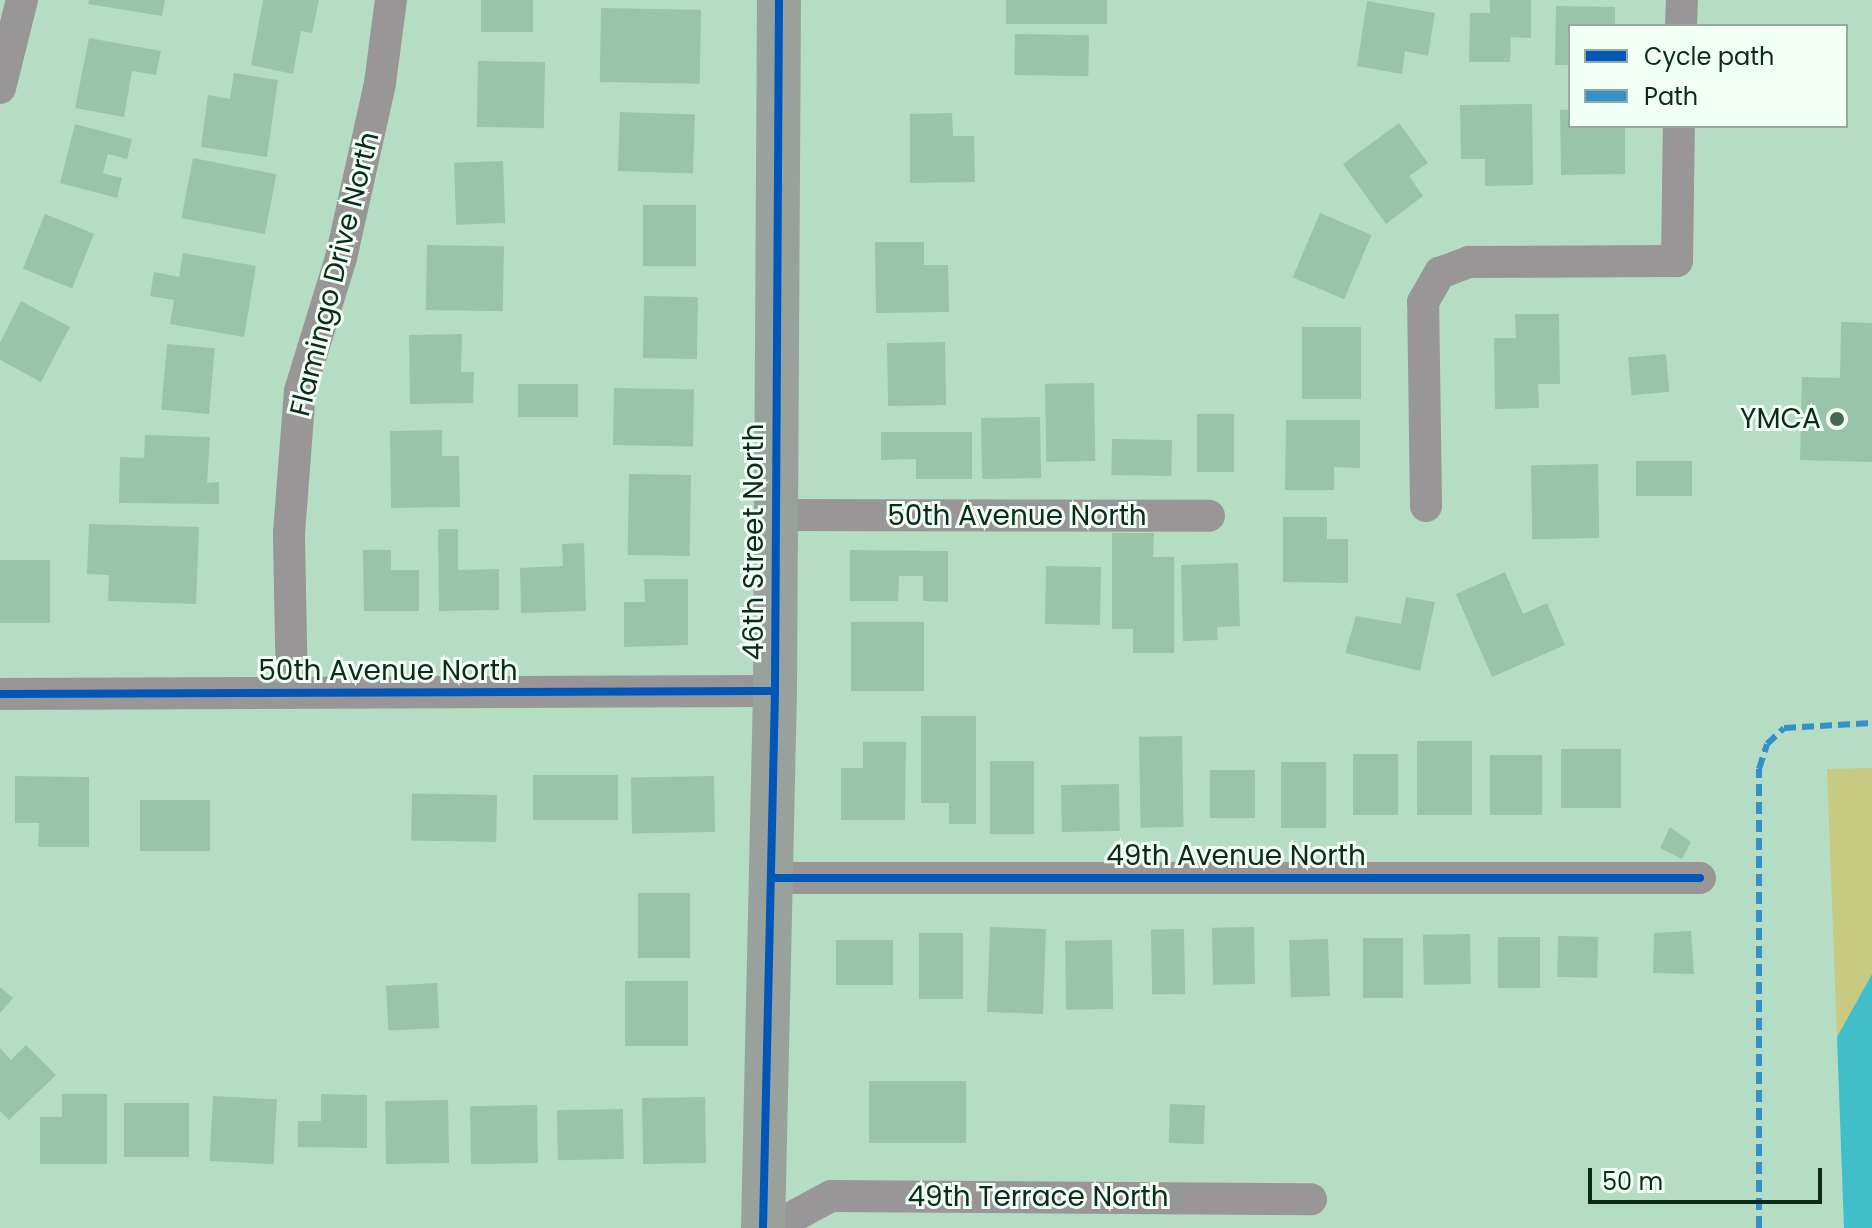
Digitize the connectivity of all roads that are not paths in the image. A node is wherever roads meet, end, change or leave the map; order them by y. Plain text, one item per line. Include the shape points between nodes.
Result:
1 (22, 0) edge
2 (391, 0) edge
3 (779, 0) edge
4 (1682, 0) edge
5 (1681, 24) edge
6 (0, 88) edge
7 (1679, 128) edge
8 (1426, 506) dead end
9 (777, 515) junction
10 (1209, 516) dead end
11 (775, 691) junction
12 (292, 693) junction
13 (0, 694) edge
14 (772, 878) junction
15 (1700, 878) dead end
16 (1311, 1199) dead end
17 (763, 1228) edge
18 (772, 1228) edge

1 - 6 street
2 - 12 street, Flamingo Drive North via 380,83 345,244 300,391 289,533
3 - 9 street, 46th Street North
4 - 5 street
7 - 8 street via 1677,261 1469,262 1440,273 1423,302
9 - 10 street, 50th Avenue North
9 - 11 street, 46th Street North
11 - 12 street, 50th Avenue North
11 - 14 street, 46th Street North
12 - 13 street, 50th Avenue North
14 - 15 street, 49th Avenue North
14 - 17 street, 46th Street North
16 - 18 street, 49th Terrace North via 831,1196

